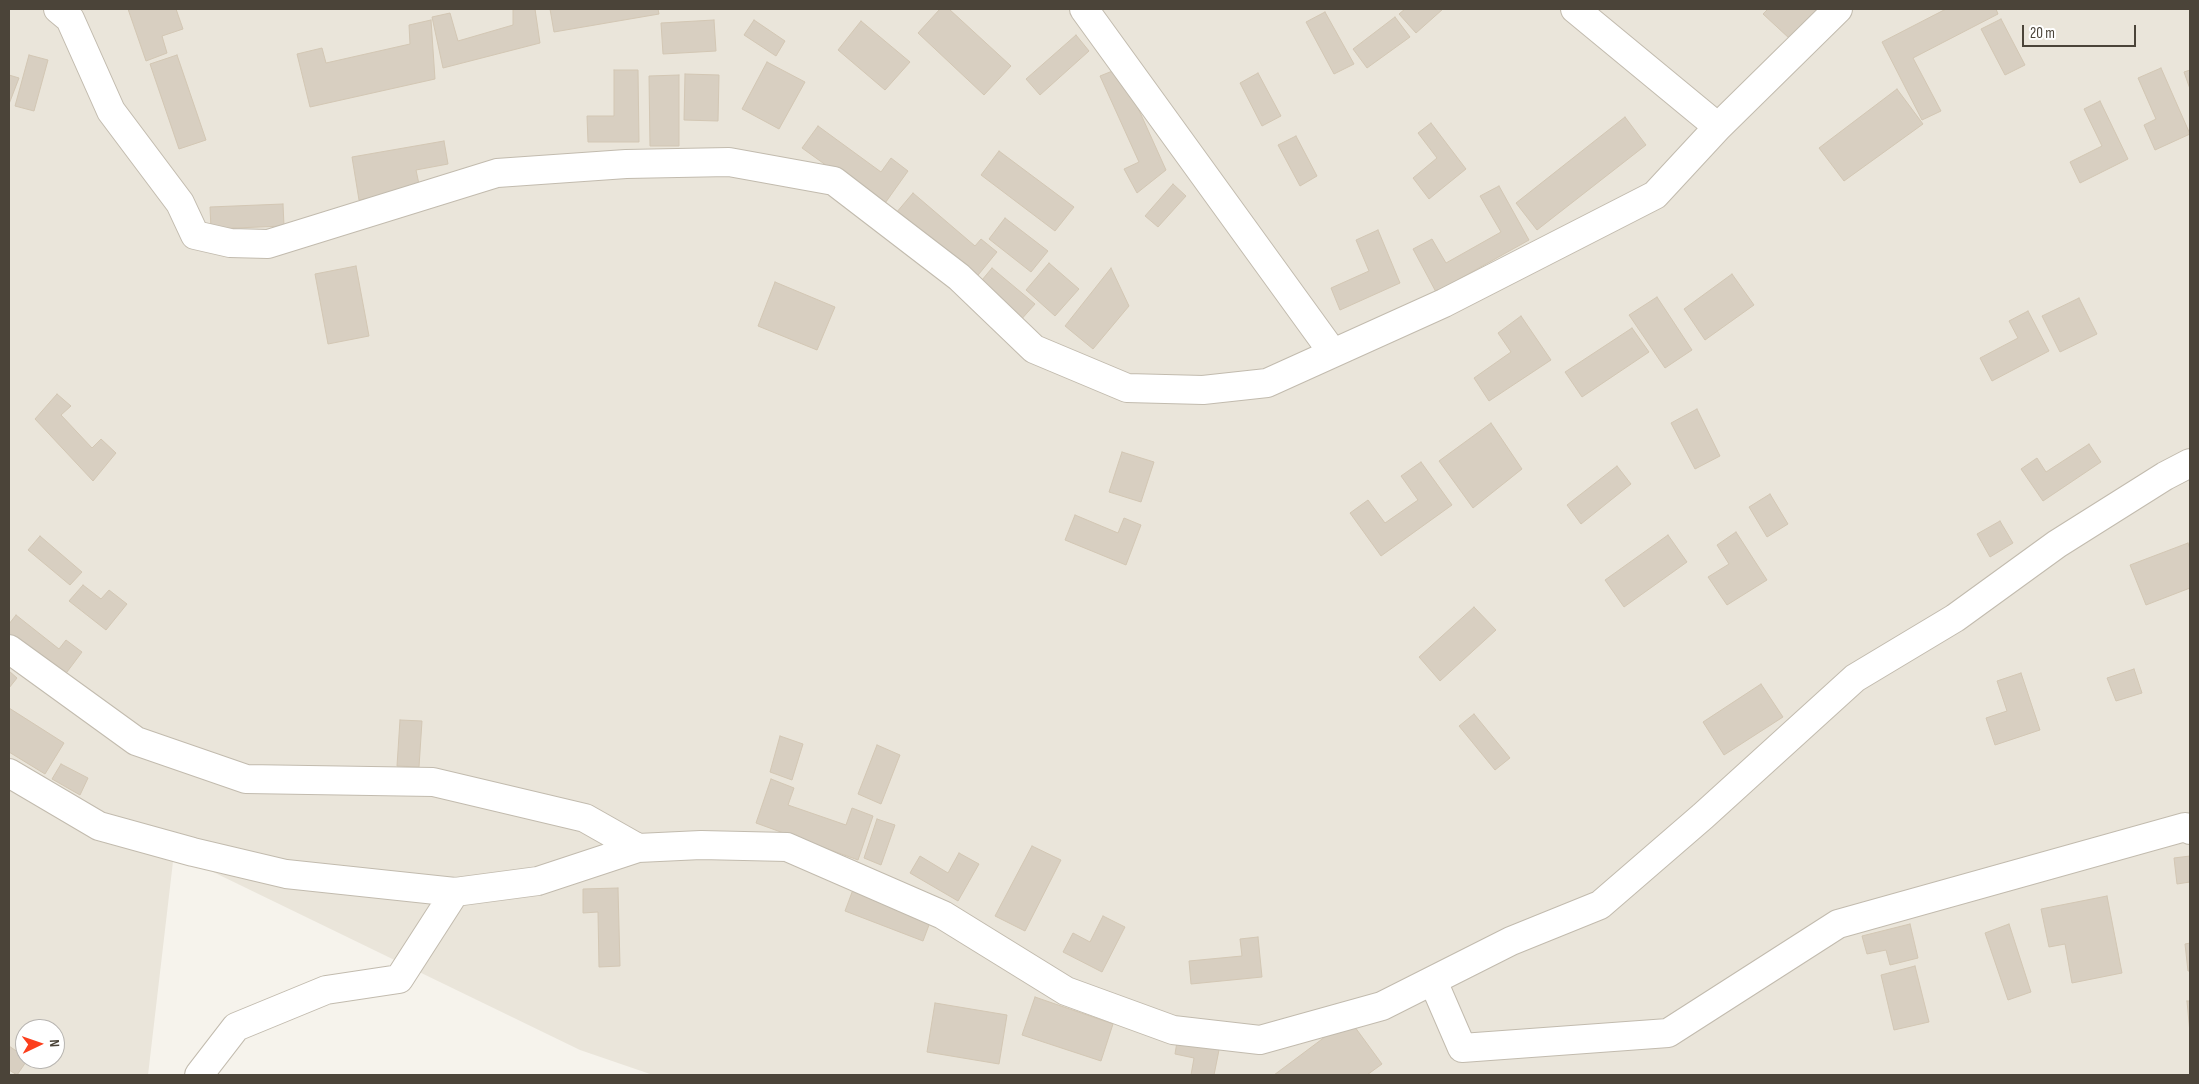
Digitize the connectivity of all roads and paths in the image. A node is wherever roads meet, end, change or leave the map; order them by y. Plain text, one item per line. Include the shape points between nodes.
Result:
1 (58, 9) edge
2 (1084, 9) edge
3 (1575, 9) edge
4 (1838, 9) edge
5 (1718, 127) junction
6 (1333, 353) junction
7 (2190, 464) edge
8 (9, 649) edge
9 (9, 773) edge
10 (2190, 830) edge
11 (638, 848) junction
12 (455, 892) junction
13 (1433, 981) junction
14 (199, 1075) edge

1 - 6 street via 70,19 111,111 180,204 195,234 230,243 268,244 497,173 626,164 729,162 834,181 959,277 1034,349 1127,388 1203,390 1267,383
2 - 6 street
3 - 5 street
4 - 5 street
5 - 6 street via 1655,194 1444,303
7 - 13 street via 2165,476 2065,539 1955,618 1855,678 1600,905 1511,941
8 - 11 street via 136,741 246,779 433,782 585,818
9 - 12 street via 100,826 193,852 286,874
10 - 13 street via 2184,827 1838,924 1668,1033 1462,1048
11 - 12 street via 538,881
11 - 13 street via 701,845 787,847 943,915 1066,991 1173,1030 1260,1040 1382,1006
12 - 14 street via 400,979 326,990 236,1027

